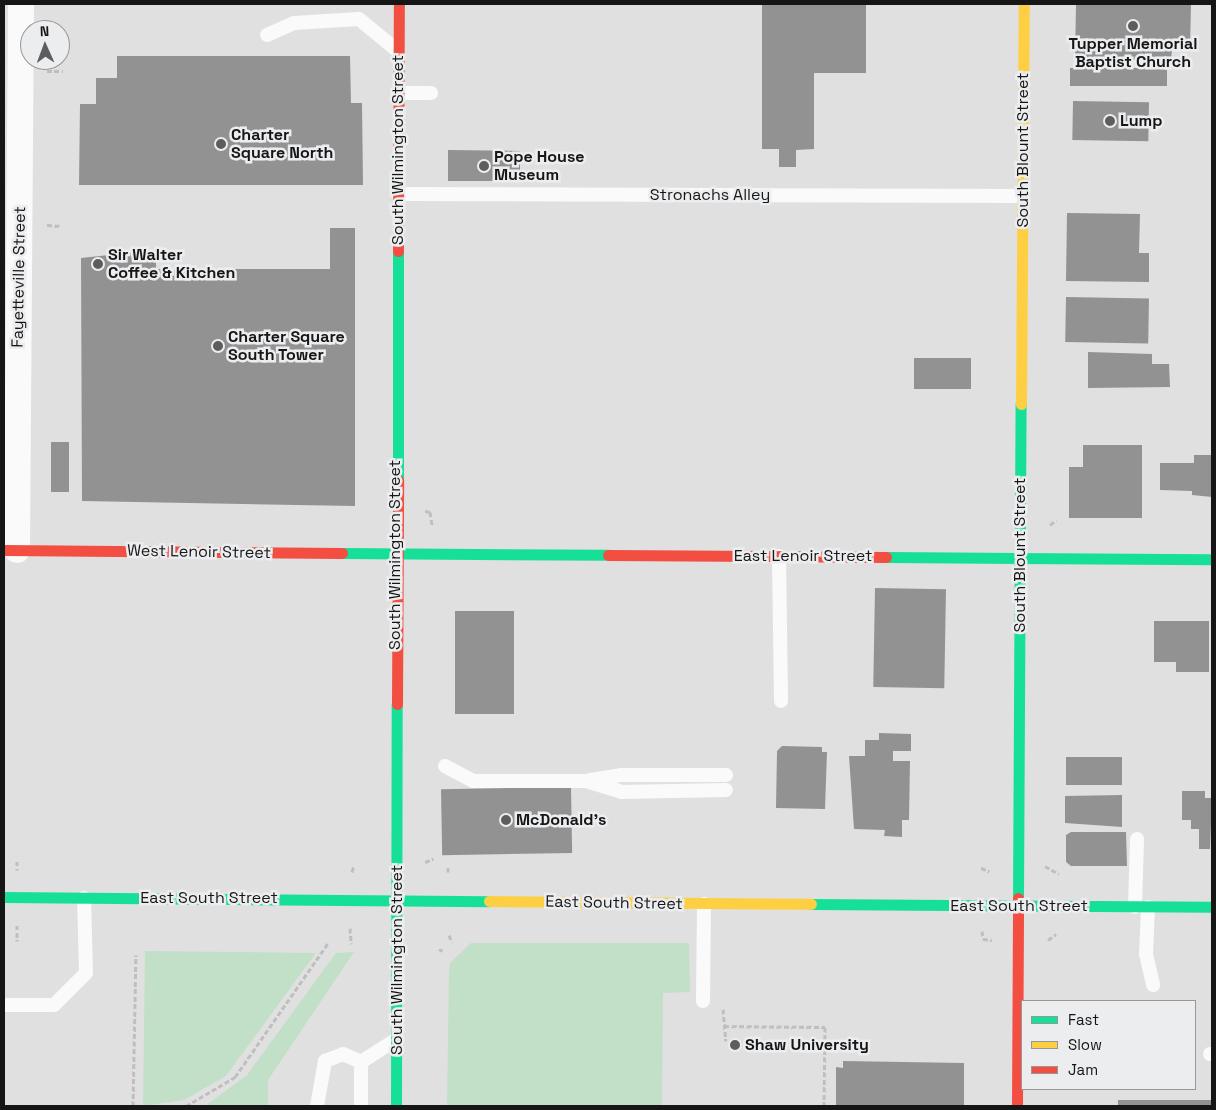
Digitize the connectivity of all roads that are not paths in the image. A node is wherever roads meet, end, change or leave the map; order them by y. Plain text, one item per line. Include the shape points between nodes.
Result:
1 (21, 4) edge
2 (399, 4) edge
3 (1024, 4) edge
4 (266, 35) dead end
5 (398, 51) junction
6 (398, 93) junction
7 (431, 94) dead end
8 (398, 194) junction
9 (1022, 196) junction
10 (10, 550) edge
11 (395, 554) junction
12 (779, 556) junction
13 (1020, 558) junction
14 (1212, 559) edge
15 (781, 701) dead end
16 (445, 766) dead end
17 (726, 775) dead end
18 (586, 781) junction
19 (726, 790) dead end
20 (1137, 839) dead end
21 (4, 898) edge
22 (84, 898) junction
23 (398, 900) junction
24 (704, 904) junction
25 (1018, 906) junction
26 (1141, 907) junction
27 (1212, 907) edge
28 (1153, 985) dead end
29 (703, 1001) dead end
30 (4, 1005) edge
31 (397, 1039) junction
32 (361, 1062) junction
33 (317, 1106) edge
34 (361, 1106) edge
35 (396, 1106) edge
36 (1017, 1106) edge

1 - 10 street, Fayetteville Street
2 - 5 main road, South Wilmington Street
3 - 9 main road, South Blount Street
4 - 5 lane via 294,23 359,19
5 - 6 main road, South Wilmington Street
6 - 7 lane
6 - 8 main road, South Wilmington Street
8 - 9 lane, Stronachs Alley
8 - 11 main road, South Wilmington Street
9 - 13 main road, South Blount Street
10 - 11 main road, West Lenoir Street
11 - 12 main road, East Lenoir Street
11 - 23 main road, South Wilmington Street
12 - 13 main road, East Lenoir Street
12 - 15 lane
13 - 14 main road, East Lenoir Street
13 - 25 main road, South Blount Street
16 - 18 lane via 473,781
17 - 18 lane via 621,775
18 - 19 lane via 621,792
20 - 26 lane
21 - 22 main road, East South Street
22 - 23 main road, East South Street
22 - 30 lane via 86,973 54,1005
23 - 24 main road, East South Street
23 - 31 main road, South Wilmington Street
24 - 25 main road, East South Street
24 - 29 lane
25 - 26 main road, East South Street
25 - 36 main road, South Blount Street
26 - 27 main road, East South Street
26 - 28 lane
31 - 32 lane
31 - 35 main road, South Wilmington Street
32 - 33 lane via 343,1054 325,1061
32 - 34 lane

